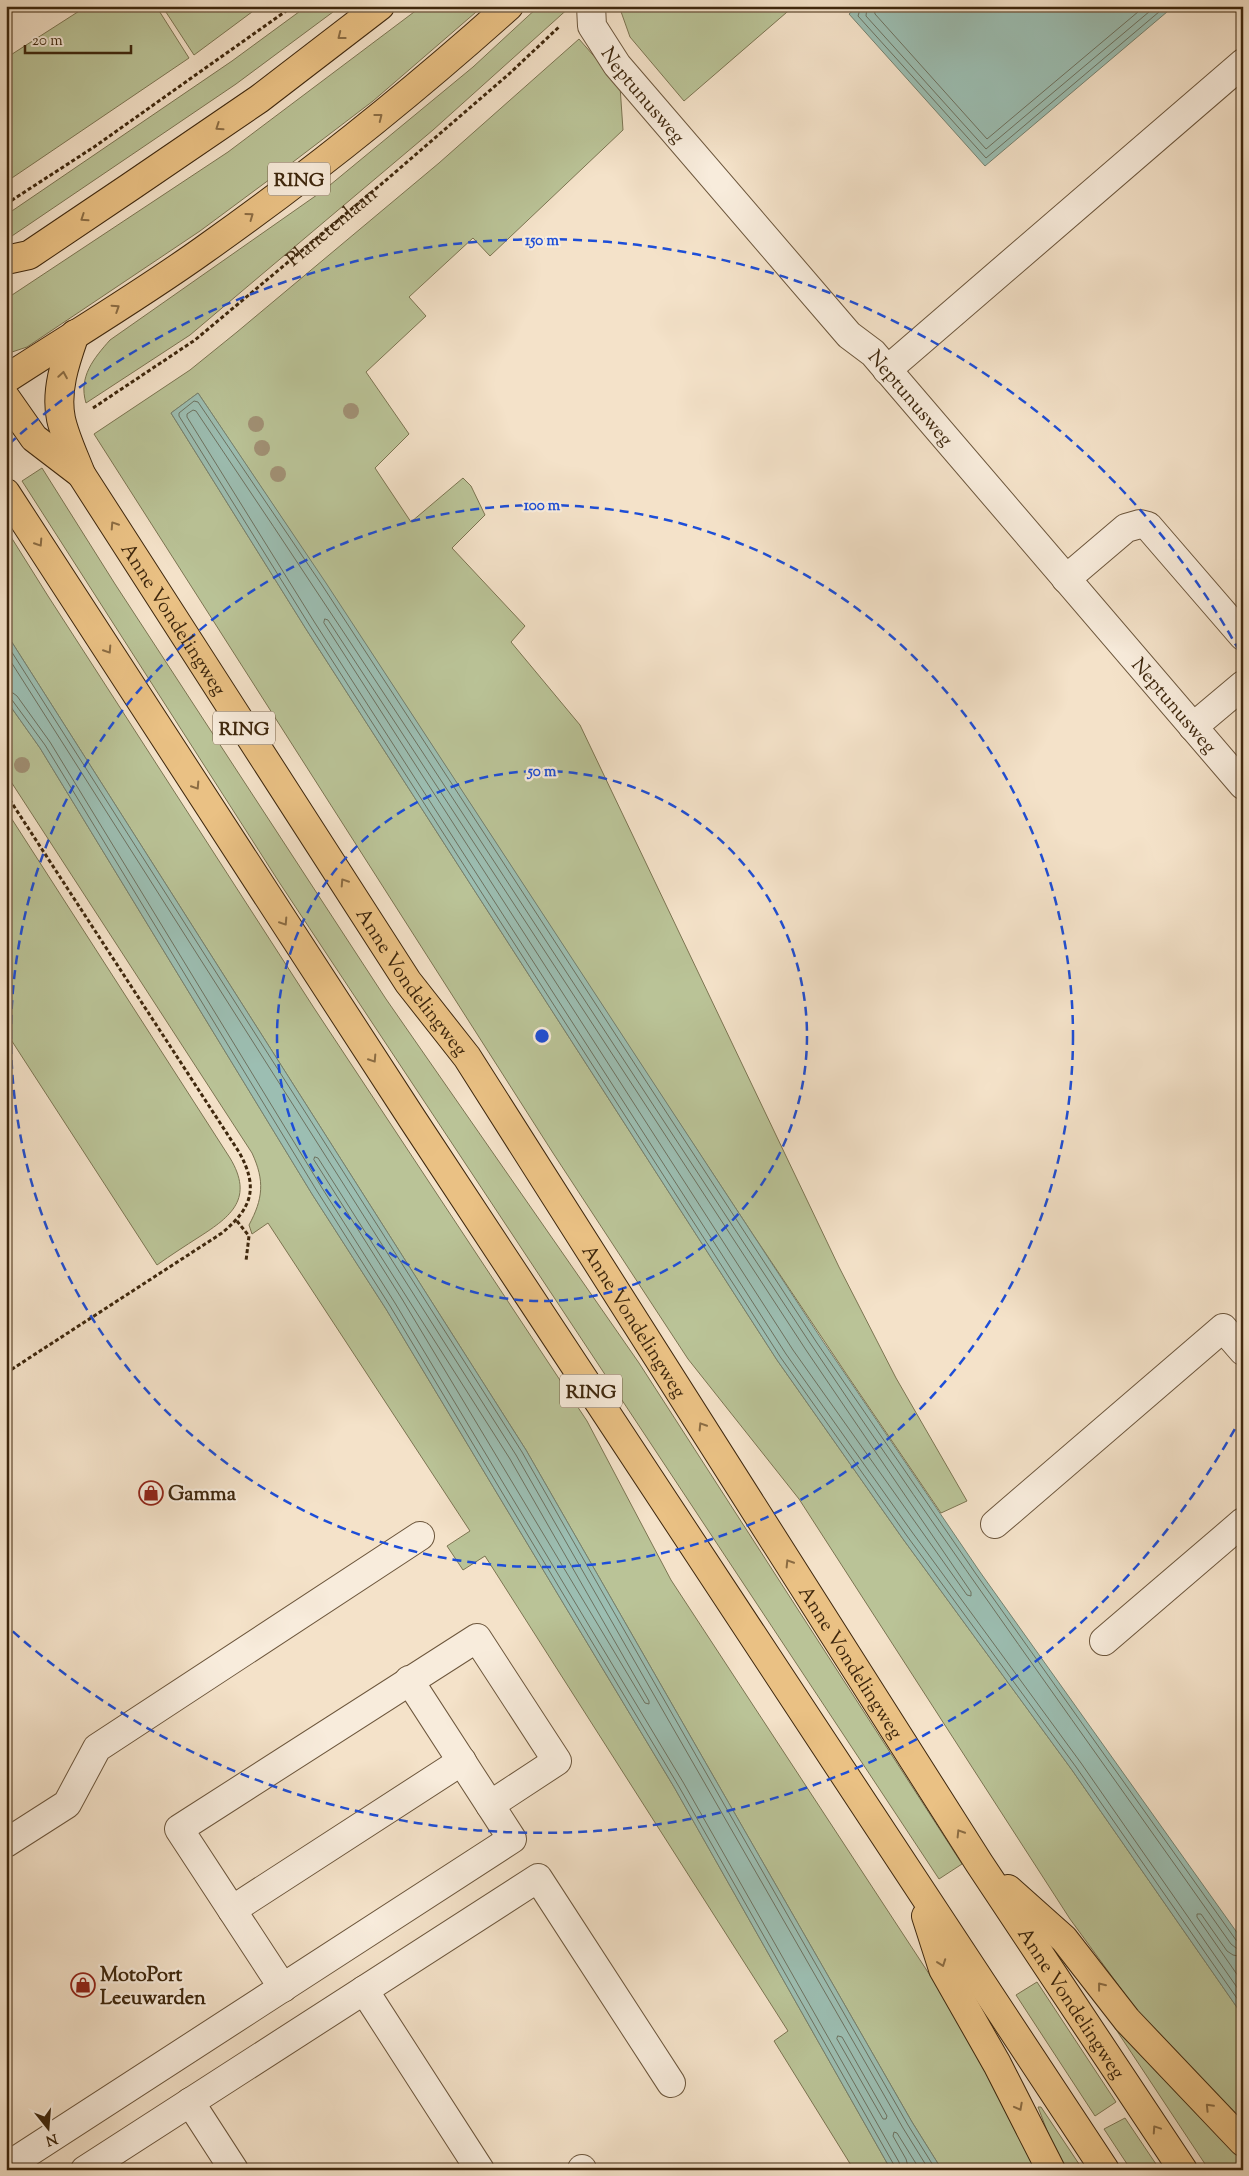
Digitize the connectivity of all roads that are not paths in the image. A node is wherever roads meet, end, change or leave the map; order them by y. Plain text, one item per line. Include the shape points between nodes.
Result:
1 (380, 6) edge
2 (509, 6) edge
3 (591, 6) edge
4 (1243, 63) edge
5 (17, 257) edge
6 (6, 275) edge
7 (75, 334) junction
8 (888, 370) junction
9 (6, 380) edge
10 (6, 398) edge
11 (81, 474) junction
12 (8, 498) edge
13 (1066, 579) junction
14 (1243, 636) edge
15 (1243, 685) edge
16 (1193, 727) junction
17 (1243, 785) edge
18 (1243, 1351) edge
19 (1243, 1522) edge
20 (995, 1524) dead end
21 (420, 1536) dead end
22 (1104, 1641) dead end
23 (409, 1680) junction
24 (462, 1761) junction
25 (490, 1805) junction
26 (6, 1843) edge
27 (979, 1863) junction
28 (916, 1884) junction
29 (232, 1910) junction
30 (283, 1988) junction
31 (364, 1990) junction
32 (671, 2083) dead end
33 (190, 2102) junction
34 (1243, 2142) edge
35 (6, 2167) edge
36 (85, 2170) edge
37 (234, 2170) edge
38 (480, 2170) edge
39 (1051, 2170) edge
40 (1105, 2170) edge
41 (1184, 2170) edge

1 -> 5 main road via 259,99
7 -> 2 main road, RING via 204,250 277,197 403,99
3 - 8 street, Neptunusweg via 592,26 617,65 849,335 873,353
4 - 8 street
5 - 6 main road
7 - 9 main road
11 -> 7 main road, RING via 61,418 64,364
8 - 13 street, Neptunusweg
10 - 11 main road via 34,438
27 -> 11 main road, Anne Vondelingweg / RING via 468,1056 408,982
12 -> 28 main road, RING via 407,1112
13 - 14 street via 1126,528 1140,524 1148,526
13 - 16 street, Neptunusweg
15 - 16 street
16 - 17 street, Neptunusweg
18 - 20 street via 1223,1328
19 - 22 street
21 - 26 street via 97,1748 67,1804
23 - 24 street
23 - 25 street via 477,1638 558,1761
23 - 29 street via 179,1829
24 - 25 street
24 - 29 street
25 - 30 street via 512,1839
34 -> 27 main road via 1127,2020 1064,1939
41 -> 27 main road, Anne Vondelingweg / RING
28 -> 39 main road via 943,1969 997,2064
28 - 40 main road, RING
29 - 30 street
30 - 35 street
31 - 32 street via 538,1878
31 - 33 street
31 - 38 street
33 - 36 street
33 - 37 street

